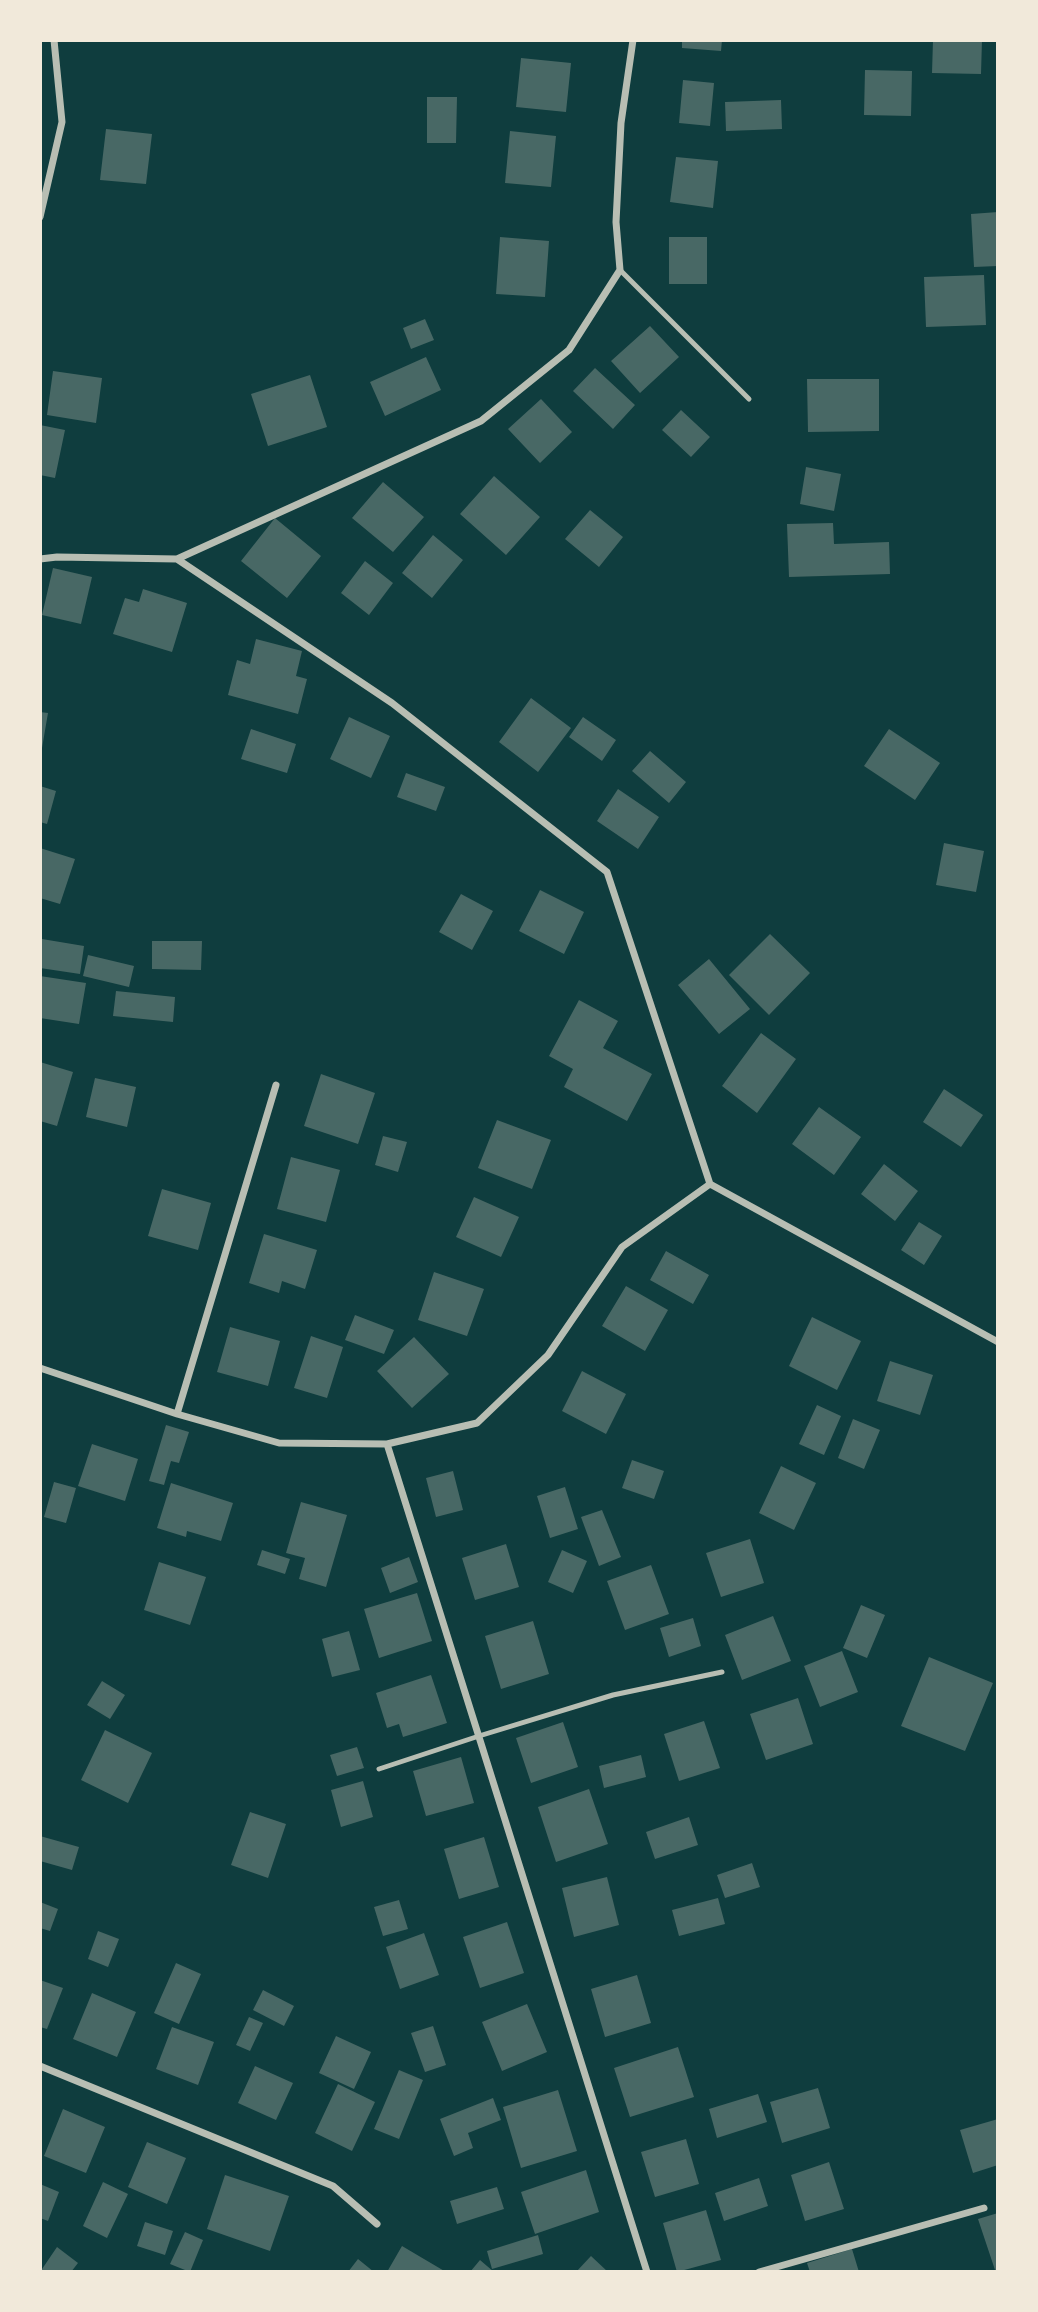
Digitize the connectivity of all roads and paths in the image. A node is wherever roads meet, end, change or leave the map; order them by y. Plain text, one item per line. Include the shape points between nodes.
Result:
1 (54, 40) edge
2 (633, 40) edge
3 (40, 217) edge
4 (620, 270) junction
5 (749, 399) dead end
6 (177, 558) junction
7 (40, 559) edge
8 (276, 1085) dead end
9 (710, 1184) junction
10 (998, 1342) edge
11 (40, 1368) edge
12 (177, 1414) junction
13 (387, 1444) junction
14 (722, 1672) dead end
15 (479, 1735) junction
16 (379, 1769) dead end
17 (40, 2066) edge
18 (984, 2208) dead end
19 (377, 2224) dead end
20 (648, 2272) edge
21 (759, 2272) edge

1 - 3 street via 62,121
2 - 4 street via 621,123 616,222
4 - 5 lane
4 - 6 street via 569,350 481,421
6 - 7 street
6 - 9 street via 392,703 607,872
8 - 12 street
9 - 10 street
9 - 13 street via 622,1247 548,1355 477,1423
11 - 12 street
12 - 13 street via 279,1444
13 - 15 street
14 - 15 lane via 613,1695
15 - 16 lane
15 - 20 street
17 - 19 street via 333,2186
18 - 21 street

